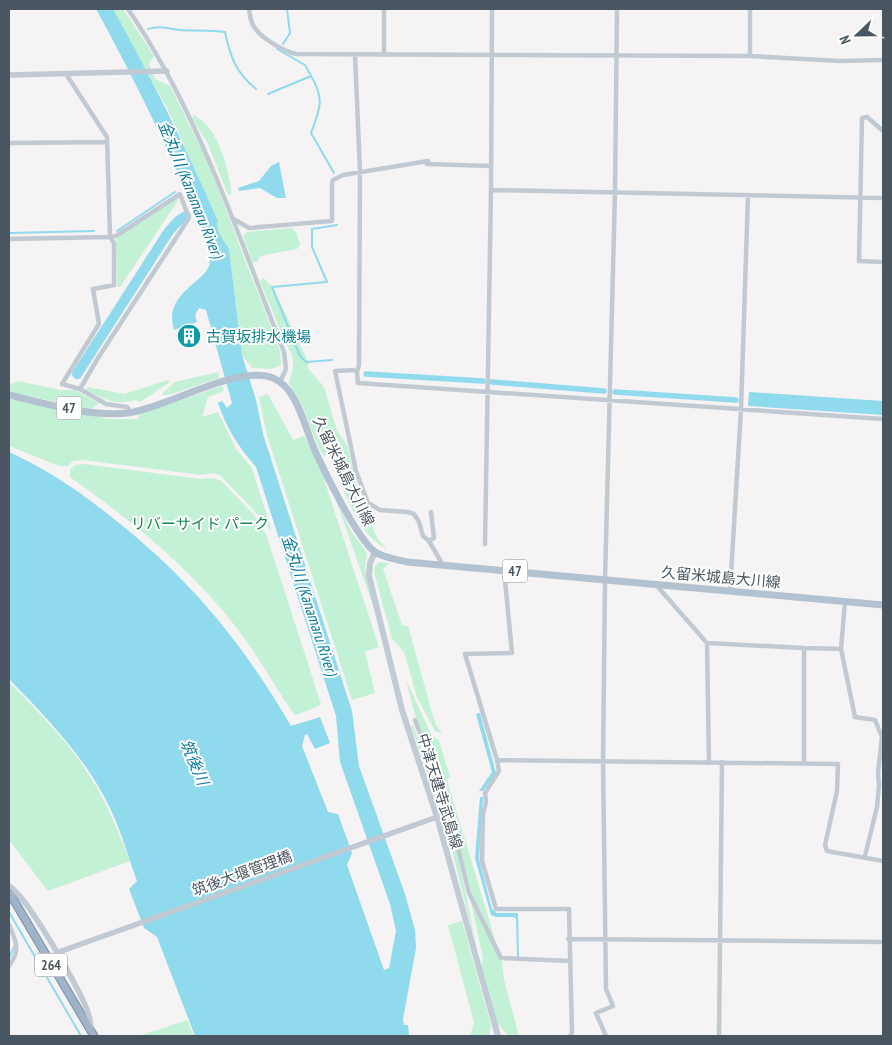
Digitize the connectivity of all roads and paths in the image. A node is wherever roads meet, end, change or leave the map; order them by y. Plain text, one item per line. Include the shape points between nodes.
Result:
1 (128, 9) edge
2 (134, 9) edge
3 (249, 9) edge
4 (384, 9) edge
5 (492, 9) edge
6 (617, 9) edge
7 (750, 9) edge
8 (134, 17) junction
9 (355, 55) junction
10 (384, 55) junction
11 (491, 55) junction
12 (616, 56) junction
13 (750, 56) junction
14 (883, 60) edge
15 (167, 71) junction
16 (9, 74) edge
17 (66, 74) junction
18 (883, 131) edge
19 (107, 142) junction
20 (9, 143) edge
21 (491, 166) junction
22 (360, 172) junction
23 (490, 190) junction
24 (615, 191) junction
25 (748, 195) junction
26 (860, 198) junction
27 (883, 198) edge
28 (232, 218) junction
29 (110, 237) junction
30 (9, 239) edge
31 (883, 262) edge
32 (357, 372) junction
33 (280, 382) junction
34 (80, 389) junction
35 (486, 392) junction
36 (9, 395) edge
37 (610, 400) junction
38 (741, 409) junction
39 (130, 412) junction
40 (883, 419) edge
41 (431, 512) dead end
42 (429, 541) junction
43 (485, 544) dead end
44 (375, 552) junction
45 (443, 566) junction
46 (504, 570) junction
47 (605, 580) junction
48 (657, 586) junction
49 (730, 591) junction
50 (845, 602) junction
51 (883, 605) edge
52 (707, 643) junction
53 (804, 648) junction
54 (841, 649) junction
55 (415, 720) dead end
56 (497, 760) junction
57 (603, 762) junction
58 (722, 762) junction
59 (709, 763) junction
60 (804, 763) junction
61 (881, 785) edge
62 (435, 818) junction
63 (865, 856) junction
64 (883, 861) edge
65 (9, 886) edge
66 (9, 892) edge
67 (9, 925) edge
68 (568, 939) junction
69 (604, 939) junction
70 (720, 941) junction
71 (883, 942) edge
72 (58, 952) junction
73 (569, 961) junction
74 (9, 966) edge
75 (93, 1033) edge
76 (498, 1036) edge
77 (570, 1036) edge
78 (606, 1036) edge
79 (719, 1036) edge

1 - 8 street
2 - 8 street
3 - 9 street via 257,31 291,53
4 - 10 street
5 - 11 street
6 - 12 street
7 - 13 street
8 - 15 street
9 - 10 street
9 - 22 street
10 - 11 street
11 - 12 street
11 - 21 street
12 - 13 street
12 - 24 street
13 - 14 street via 814,61
15 - 17 street
15 - 28 street via 209,158
16 - 17 street
17 - 19 street via 107,137
18 - 26 street via 866,117 862,118
19 - 20 street
19 - 29 street
21 - 22 street via 428,164 428,160
21 - 23 street
22 - 28 street via 333,180 332,221 248,228
22 - 32 street
23 - 24 street
23 - 35 street
24 - 25 street
24 - 37 street
25 - 26 street
25 - 38 street
26 - 27 street
26 - 31 street via 859,261
28 - 33 street via 284,352 286,369
29 - 30 street
29 - 34 street via 114,243 114,285 93,289 99,324 62,384
29 - 34 street via 180,194 189,218
32 - 35 street via 358,383
32 - 42 street via 335,371 364,495 374,508 414,514 420,522 423,536
33 - 39 main road, 47 via 271,377 250,374
33 - 44 main road, 久留米城島大川線 via 291,395 315,451 359,535
34 - 39 street via 106,404 127,407
35 - 37 street
35 - 43 street
36 - 39 main road, 47 via 84,411
37 - 38 street
37 - 47 street
38 - 40 street
38 - 49 street
41 - 42 street via 434,538
42 - 45 street
44 - 45 main road, 久留米城島大川線 / 47 via 407,562
44 - 62 main road, 中津天建寺武島線 via 369,576 402,710
45 - 46 main road, 久留米城島大川線 / 47
46 - 47 main road, 久留米城島大川線 / 47
46 - 56 street via 512,653 465,654
47 - 48 main road, 久留米城島大川線 / 47
47 - 57 street
48 - 49 main road, 久留米城島大川線 / 47
48 - 52 street
49 - 50 main road, 久留米城島大川線 / 47
50 - 51 main road, 久留米城島大川線 / 47
50 - 54 street
52 - 53 street
52 - 59 street
53 - 54 street
53 - 60 street
54 - 61 street via 854,717 874,720 882,737
55 - 73 street via 448,807 468,893 501,958
56 - 57 street
56 - 68 street via 499,771 485,793 482,861 496,909 569,909
57 - 59 street
57 - 69 street
58 - 59 street
58 - 60 street
58 - 70 street
60 - 63 street via 838,764 837,791 825,845 827,851
61 - 63 street
62 - 72 street, 筑後大堰管理橋
62 - 76 main road, 中津天建寺武島線
63 - 64 street
65 - 72 street
66 - 75 highway, 264
67 - 74 street via 18,945
68 - 69 street
68 - 73 street
69 - 70 street
69 - 78 street via 606,989 613,1006 596,1013
70 - 71 street
70 - 79 street
72 - 75 street via 86,1006
73 - 77 street

